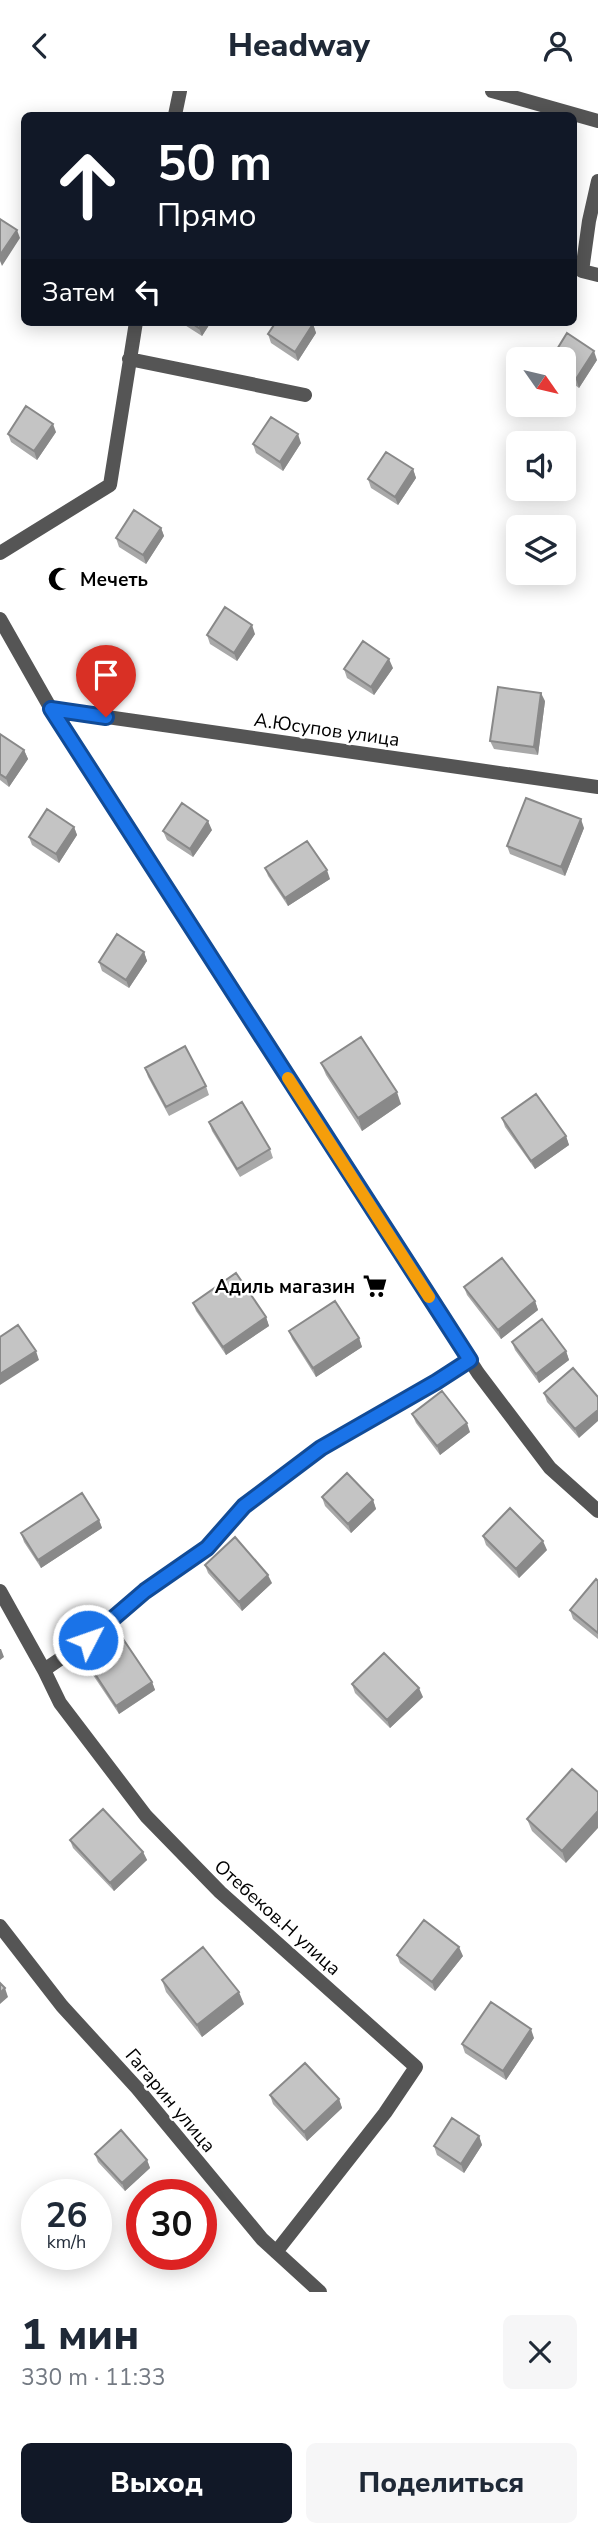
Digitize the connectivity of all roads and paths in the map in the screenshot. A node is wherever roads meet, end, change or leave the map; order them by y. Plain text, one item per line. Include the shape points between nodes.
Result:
1 (180, 91) edge
2 (492, 91) edge
3 (176, 112) edge
4 (566, 112) edge
5 (577, 115) edge
6 (598, 121) edge
7 (598, 181) edge
8 (598, 275) edge
9 (135, 326) edge
10 (129, 359) junction
11 (305, 395) dead end
12 (0, 553) edge
13 (0, 619) edge
14 (51, 709) junction
15 (598, 787) edge
16 (470, 1360) junction
17 (598, 1511) edge
18 (0, 1591) edge
19 (44, 1670) junction
20 (0, 1926) edge
21 (276, 2252) junction
22 (320, 2292) edge

1 - 3 street
2 - 4 street
5 - 6 street
7 - 8 street via 582,271
9 - 10 street
10 - 11 street
10 - 12 street via 110,485
13 - 14 street
14 - 15 street, А.Юсупов улица
14 - 16 street
16 - 17 street via 550,1468
16 - 19 street via 321,1448 244,1506 207,1548
18 - 19 street, Отебеков.Н улица
19 - 21 street, Отебеков.Н улица via 60,1703 146,1817 220,1892 416,2067
20 - 21 street, Гагарин улица via 62,2006 138,2088
21 - 22 street, Гагарин улица

